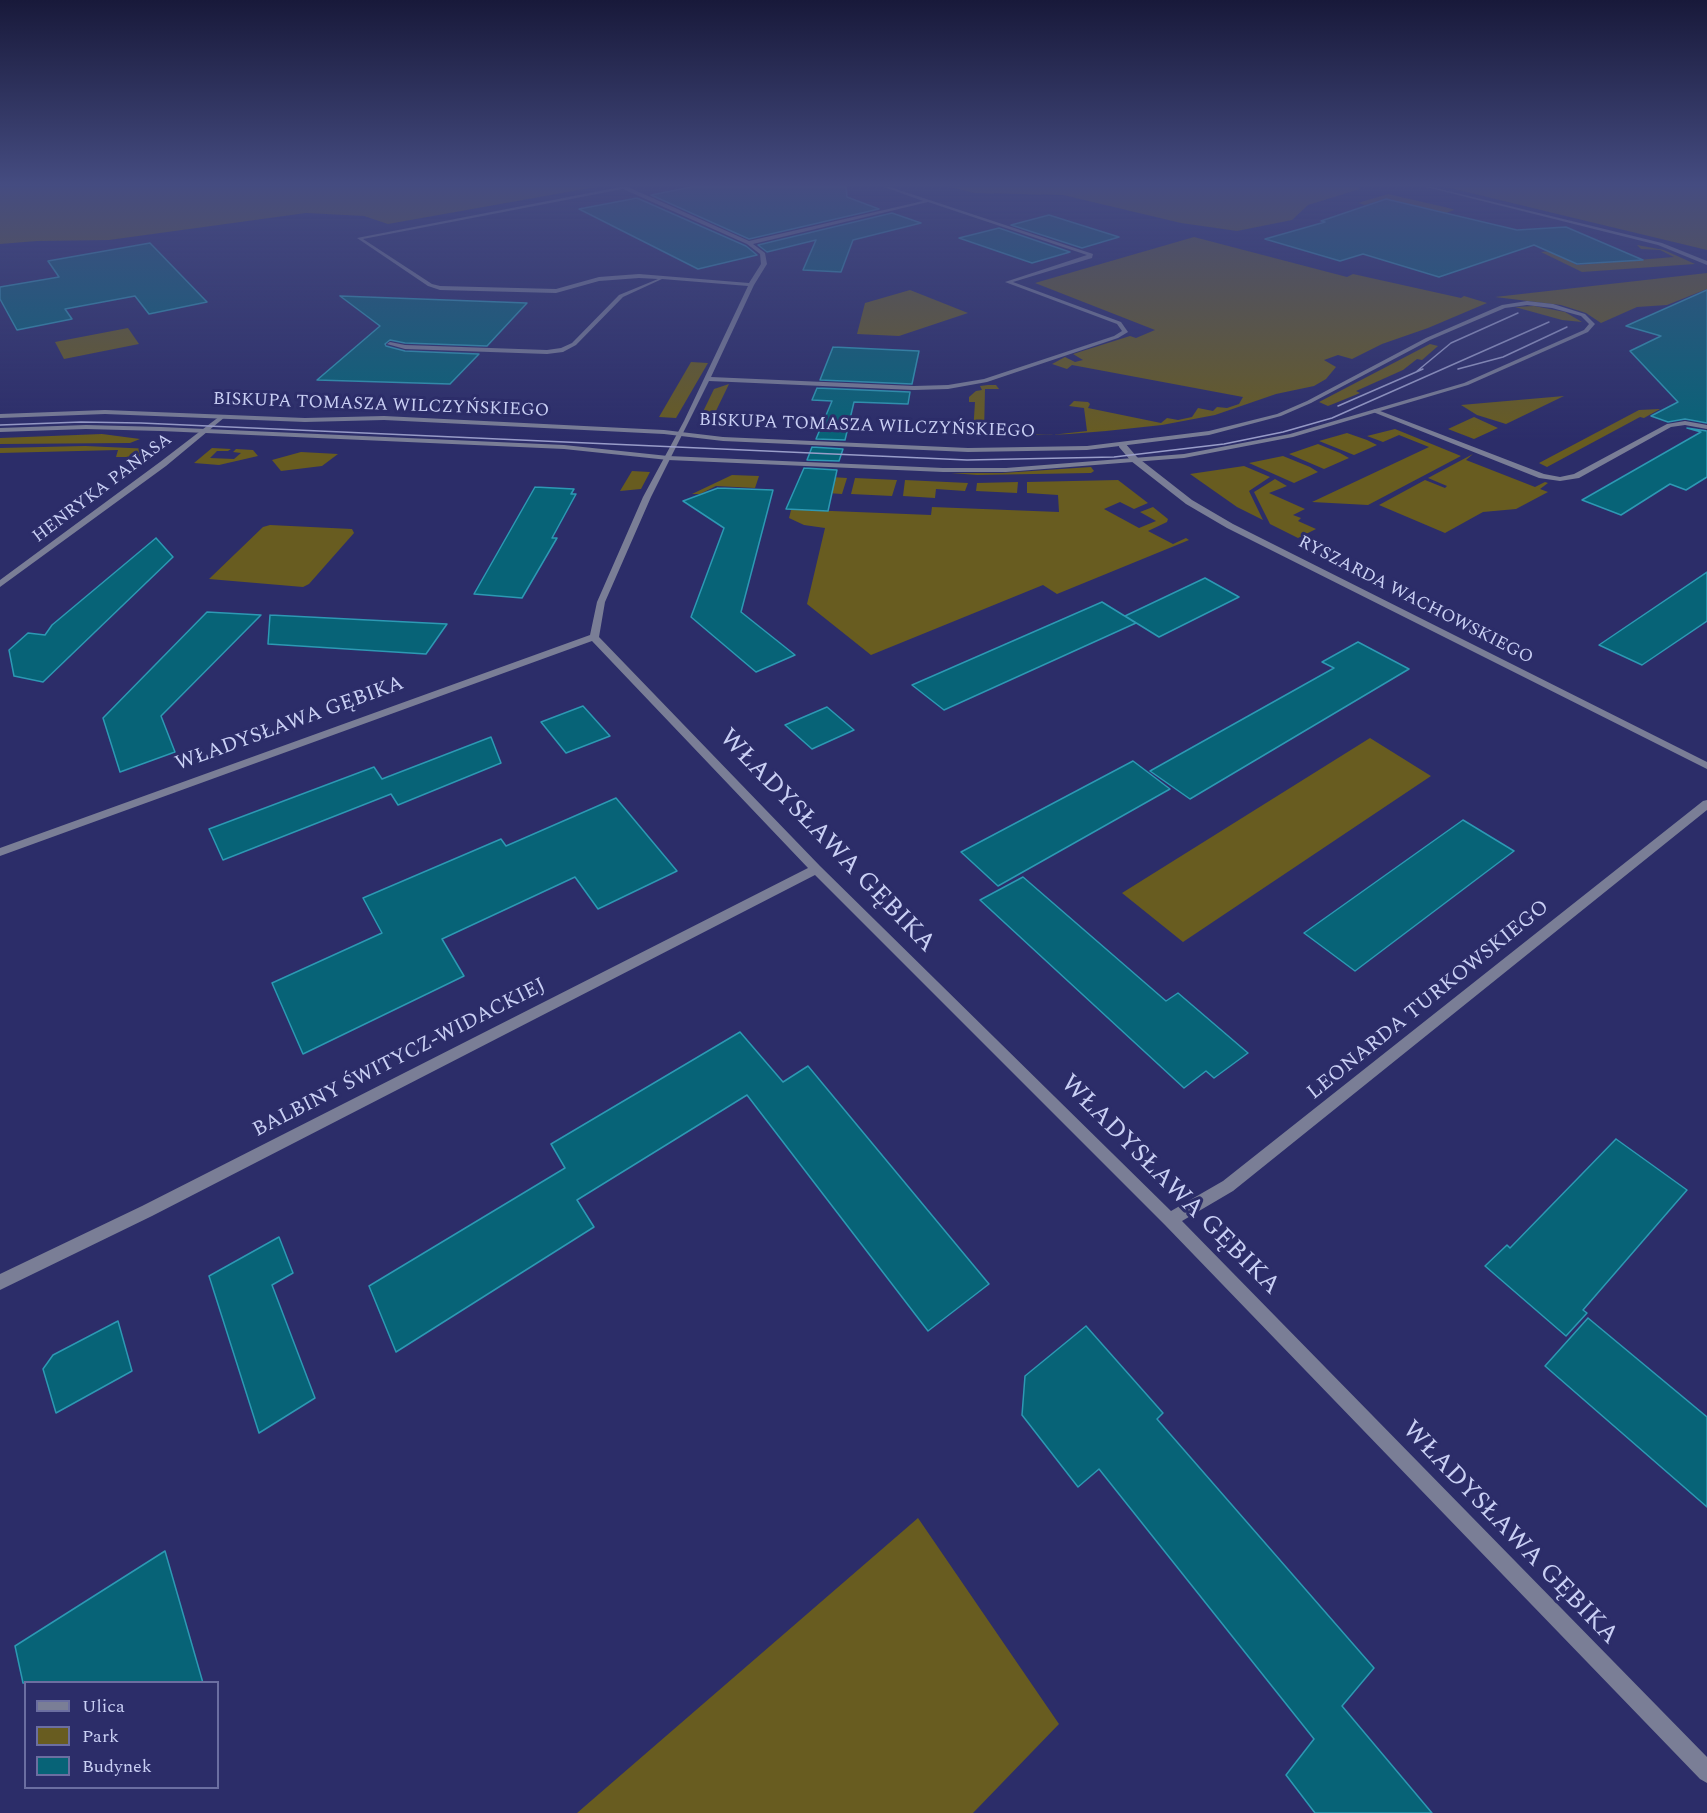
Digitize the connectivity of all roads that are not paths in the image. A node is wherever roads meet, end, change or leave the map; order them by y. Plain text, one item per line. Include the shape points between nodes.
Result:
1 (410, 272) edge
2 (760, 272) edge
3 (1042, 272) edge
4 (663, 278) junction
5 (751, 285) junction
6 (390, 344) dead end
7 (707, 379) junction
8 (1375, 411) junction
9 (0, 416) edge
10 (222, 417) junction
11 (1707, 427) edge
12 (0, 430) edge
13 (205, 430) junction
14 (680, 434) junction
15 (1122, 445) junction
16 (668, 458) junction
17 (1137, 461) junction
18 (0, 584) edge
19 (594, 637) junction
20 (1707, 766) edge
21 (1707, 804) edge
22 (0, 852) edge
23 (816, 869) junction
24 (1170, 1220) junction
25 (0, 1282) edge
26 (1707, 1772) edge

1 - 4 street via 440,288 534,292 618,277
2 - 5 street
3 - 7 street via 1008,282 1119,323 1126,331 986,381 948,387
4 - 5 street
4 - 6 street via 621,296 574,344 563,350
5 - 7 street
7 - 14 street
8 - 11 street via 1542,476 1560,479 1576,476 1669,425
8 - 15 street, BISKUPA TOMASZA WILCZYŃSKIEGO via 1466,384 1586,331 1592,324 1583,315 1553,306 1504,306 1428,339 1279,415 1209,433
8 - 17 street, BISKUPA TOMASZA WILCZYŃSKIEGO via 1247,446
9 - 10 street, BISKUPA TOMASZA WILCZYŃSKIEGO via 105,412
10 - 13 street, HENRYKA PANASA
10 - 14 street, BISKUPA TOMASZA WILCZYŃSKIEGO via 384,418
12 - 13 street, BISKUPA TOMASZA WILCZYŃSKIEGO
13 - 16 street, BISKUPA TOMASZA WILCZYŃSKIEGO via 564,447
13 - 18 street, HENRYKA PANASA
14 - 15 street, BISKUPA TOMASZA WILCZYŃSKIEGO via 968,450
14 - 16 street
15 - 17 street, RYSZARDA WACHOWSKIEGO
16 - 17 street, BISKUPA TOMASZA WILCZYŃSKIEGO via 943,470
16 - 19 street via 646,497 600,602
17 - 20 street, RYSZARDA WACHOWSKIEGO via 1189,502 1230,526
19 - 22 street, WŁADYSŁAWA GĘBIKA
19 - 23 street, WŁADYSŁAWA GĘBIKA
21 - 24 street, LEONARDA TURKOWSKIEGO via 1228,1186
23 - 24 street, WŁADYSŁAWA GĘBIKA
23 - 25 street, BALBINY ŚWITYCZ-WIDACKIEJ via 147,1211
24 - 26 street, WŁADYSŁAWA GĘBIKA

